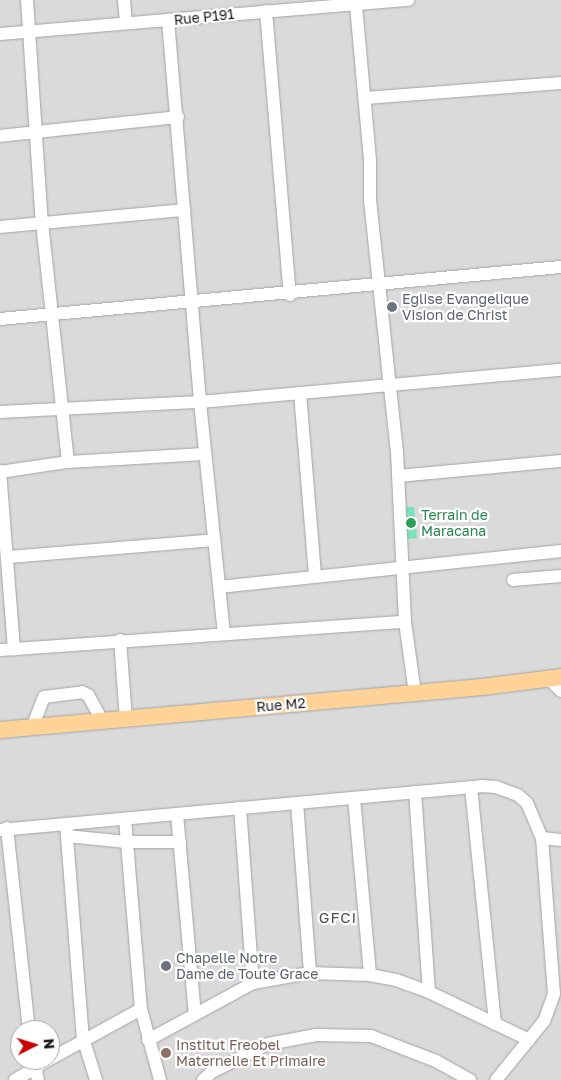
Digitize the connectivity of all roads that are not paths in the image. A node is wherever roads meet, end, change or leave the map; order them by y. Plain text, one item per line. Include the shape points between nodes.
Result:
1 (28, 0) edge
2 (124, 0) edge
3 (409, 0) edge
4 (335, 3) edge
5 (356, 6) junction
6 (266, 11) junction
7 (168, 20) junction
8 (126, 22) junction
9 (31, 32) junction
10 (0, 34) edge
11 (561, 83) edge
12 (365, 98) junction
13 (178, 117) junction
14 (36, 133) junction
15 (0, 136) edge
16 (184, 210) junction
17 (42, 223) junction
18 (0, 227) edge
19 (561, 267) edge
20 (379, 285) junction
21 (290, 295) junction
22 (192, 301) junction
23 (54, 314) junction
24 (0, 319) edge
25 (561, 370) edge
26 (389, 384) junction
27 (300, 393) junction
28 (200, 402) junction
29 (62, 410) junction
30 (0, 412) edge
31 (204, 454) junction
32 (561, 461) edge
33 (68, 462) junction
34 (0, 472) edge
35 (398, 476) junction
36 (214, 540) junction
37 (561, 551) edge
38 (9, 557) junction
39 (403, 566) junction
40 (315, 576) junction
41 (561, 576) edge
42 (513, 580) dead end
43 (219, 587) junction
44 (405, 622) junction
45 (224, 633) junction
46 (120, 640) junction
47 (14, 649) junction
48 (0, 650) edge
49 (555, 678) edge
50 (561, 691) edge
51 (415, 693) junction
52 (126, 719) junction
53 (104, 722) junction
54 (32, 728) junction
55 (0, 730) edge
56 (470, 788) junction
57 (415, 792) junction
58 (354, 798) junction
59 (297, 803) junction
60 (240, 808) junction
61 (177, 814) junction
62 (125, 819) junction
63 (4, 829) edge
64 (66, 830) junction
65 (542, 838) junction
66 (561, 840) edge
67 (127, 842) junction
68 (180, 842) junction
69 (310, 972) junction
70 (370, 975) junction
71 (252, 983) junction
72 (429, 992) junction
73 (141, 1010) junction
74 (195, 1014) junction
75 (29, 1020) edge
76 (495, 1024) junction
77 (83, 1038) junction
78 (148, 1040) junction
79 (529, 1040) junction
80 (60, 1052) edge
81 (33, 1070) edge
82 (15, 1080) edge
83 (96, 1080) edge
84 (160, 1080) edge
85 (203, 1080) edge
86 (470, 1080) edge
87 (496, 1080) edge

1 - 9 street
2 - 8 street
3 - 5 street, Rue P191
4 - 5 street, Rue P191
4 - 6 street, Rue P191
5 - 12 street
6 - 7 street, Rue P191
6 - 21 street
7 - 8 street, Rue P191
7 - 13 street
8 - 9 street, Rue P191
9 - 10 street, Rue P191
9 - 14 street
11 - 12 street
12 - 20 street via 370,200
13 - 14 street
13 - 16 street
14 - 15 street
14 - 17 street
16 - 17 street
16 - 22 street
17 - 18 street
17 - 23 street
19 - 20 street
20 - 21 street
20 - 26 street
21 - 22 street
22 - 23 street
22 - 28 street
23 - 24 street
23 - 29 street
25 - 26 street
26 - 27 street
26 - 35 street
27 - 28 street
27 - 40 street
28 - 29 street
28 - 31 street
29 - 30 street
29 - 33 street
31 - 33 street
31 - 36 street
32 - 35 street
33 - 34 street
34 - 38 street
35 - 39 street
36 - 38 street
36 - 43 street
37 - 39 street
38 - 47 street
39 - 40 street
39 - 44 street
40 - 43 street
41 - 42 street
43 - 45 street
44 - 45 street
44 - 51 street
45 - 46 street
46 - 47 street
46 - 52 street
47 - 48 street
49 - 50 street
49 - 51 main road, Rue M2
51 - 52 main road, Rue M2
52 - 53 main road, Rue M2
53 - 54 main road, Rue M2
53 - 54 street via 88,695 82,692 44,697
54 - 55 main road, Rue M2
56 - 57 street
56 - 65 street via 496,787 518,795 527,803
56 - 76 street
57 - 58 street
57 - 72 street
58 - 59 street
58 - 70 street
59 - 60 street
59 - 69 street
60 - 61 street
60 - 71 street
61 - 62 street
61 - 68 street
62 - 64 street
62 - 67 street
63 - 64 street
63 - 75 street
64 - 67 street
64 - 77 street
65 - 66 street
65 - 79 street via 554,994 544,1020
67 - 68 street
67 - 73 street
68 - 74 street
69 - 70 street
69 - 71 street
70 - 72 street
71 - 74 street
72 - 76 street
73 - 77 street
73 - 78 street
74 - 78 street
76 - 79 street
77 - 80 street
77 - 83 street
78 - 84 street
79 - 87 street
81 - 82 street
85 - 86 street via 212,1072 268,1044 316,1035 371,1036 436,1061

